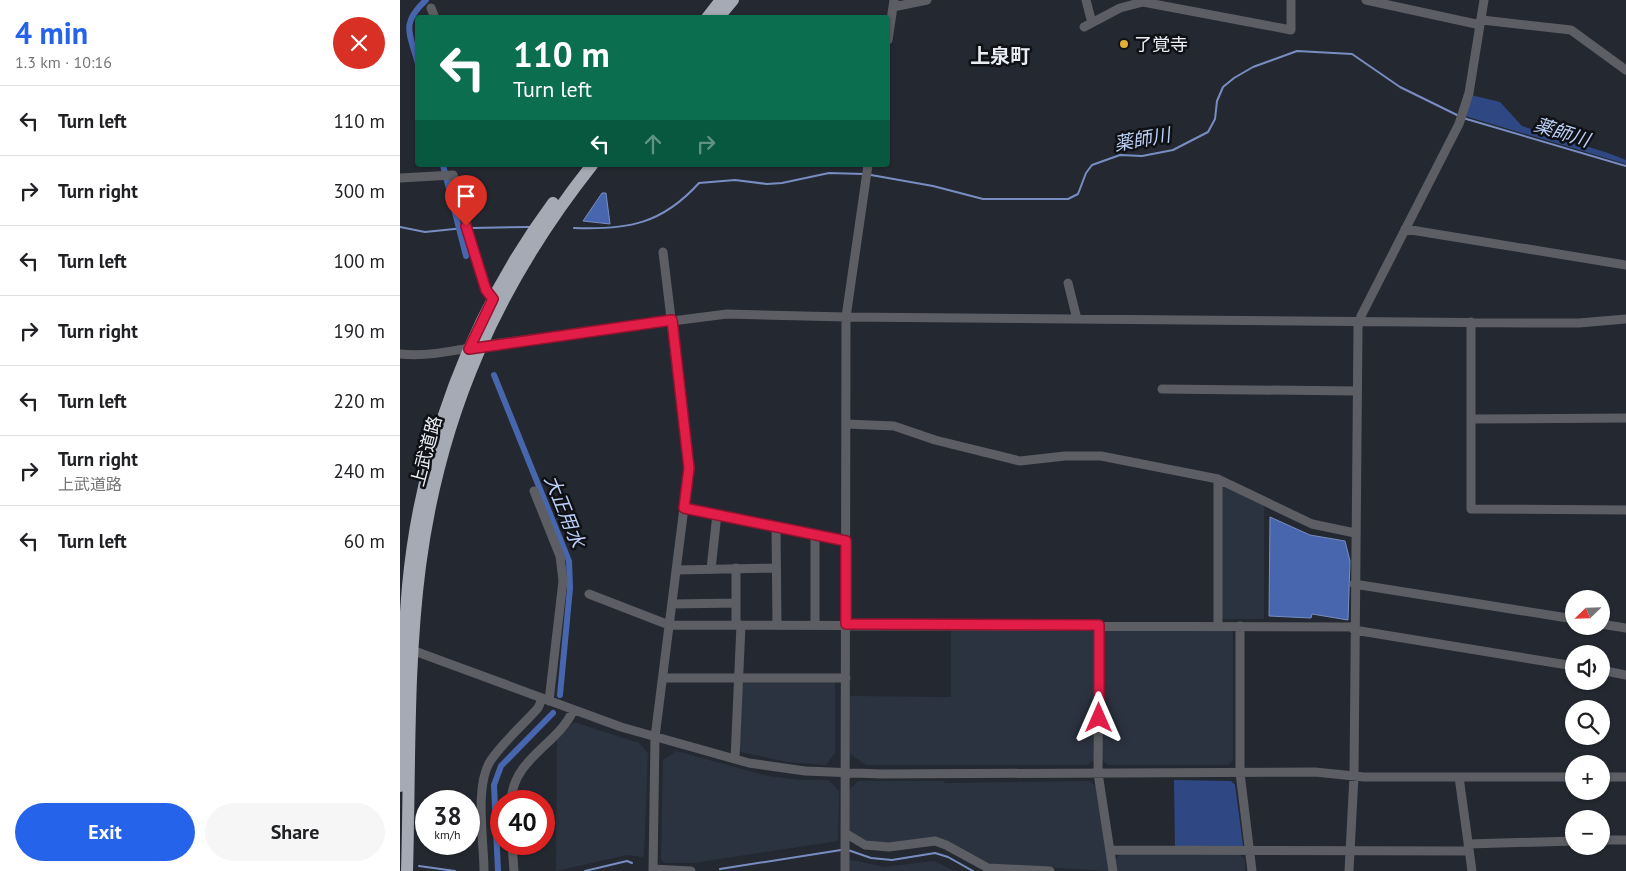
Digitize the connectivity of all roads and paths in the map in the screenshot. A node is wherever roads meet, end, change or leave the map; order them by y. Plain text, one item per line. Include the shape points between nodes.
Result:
1 (721, 0) edge
2 (733, 0) edge
3 (927, 0) edge
4 (1086, 0) edge
5 (1292, 0) edge
6 (1366, 0) edge
7 (1484, 0) edge
8 (893, 4) edge
9 (431, 8) dead end
10 (434, 15) edge
11 (709, 15) edge
12 (720, 15) edge
13 (1482, 20) junction
14 (890, 23) edge
15 (1626, 70) edge
16 (581, 167) edge
17 (590, 167) edge
18 (867, 171) edge
19 (400, 178) edge
20 (550, 214) junction
21 (1405, 229) junction
22 (537, 233) junction
23 (663, 252) dead end
24 (1626, 265) edge
25 (1068, 283) dead end
26 (493, 299) junction
27 (846, 317) junction
28 (1077, 319) junction
29 (1626, 319) edge
30 (672, 320) junction
31 (1358, 322) junction
32 (1471, 322) junction
33 (475, 348) junction
34 (400, 354) edge
35 (1162, 389) dead end
36 (1357, 391) junction
37 (1626, 418) edge
38 (1471, 419) junction
39 (846, 424) junction
40 (1218, 479) junction
41 (534, 491) dead end
42 (684, 508) junction
43 (1626, 510) edge
44 (717, 514) junction
45 (776, 526) junction
46 (1356, 533) junction
47 (815, 534) junction
48 (846, 541) junction
49 (736, 568) junction
50 (776, 568) junction
51 (711, 569) junction
52 (677, 570) junction
53 (1354, 584) junction
54 (589, 594) dead end
55 (672, 604) junction
56 (736, 604) junction
57 (1565, 618) edge
58 (846, 624) junction
59 (669, 625) junction
60 (738, 625) junction
61 (777, 625) junction
62 (815, 625) junction
63 (1099, 625) junction
64 (1610, 625) edge
65 (1218, 626) junction
66 (1240, 626) junction
67 (1354, 628) junction
68 (1626, 628) edge
69 (406, 648) edge
70 (1565, 664) edge
71 (1610, 671) edge
72 (1626, 674) edge
73 (663, 678) junction
74 (738, 678) junction
75 (846, 678) junction
76 (545, 700) junction
77 (573, 711) junction
78 (401, 723) edge
79 (655, 737) junction
80 (735, 759) junction
81 (846, 772) junction
82 (1098, 773) junction
83 (1240, 773) junction
84 (1354, 776) junction
85 (1565, 777) edge
86 (1610, 777) edge
87 (1626, 777) edge
88 (1459, 778) junction
89 (400, 786) edge
90 (514, 790) edge
91 (845, 834) junction
92 (1610, 840) edge
93 (1626, 840) edge
94 (1565, 842) edge
95 (1469, 847) junction
96 (1110, 850) junction
97 (1350, 851) junction
98 (1250, 852) junction
99 (513, 855) edge
100 (653, 870) edge
101 (407, 871) edge
102 (484, 871) edge
103 (514, 871) edge
104 (691, 871) edge
105 (845, 871) edge
106 (1050, 871) edge
107 (1113, 871) edge
108 (1252, 871) edge
109 (1349, 871) edge
110 (1472, 871) edge

1 - 11 highway
2 - 12 highway
3 - 8 street
4 - 5 street via 1088,25 1120,8 1142,2 1291,30
6 - 13 street via 1476,24
7 - 13 street
8 - 14 street
9 - 10 street
13 - 15 street via 1571,30
13 - 21 street via 1469,93 1459,124
16 - 20 highway, 上武道路
17 - 20 highway, 上武道路
18 - 27 street
19 - 26 street via 453,175 486,290
20 - 22 highway, 上武道路
21 - 24 street
21 - 31 street
22 - 26 highway, 上武道路
22 - 33 highway, 上武道路
23 - 30 street
25 - 28 street
26 - 33 highway, 上武道路
27 - 28 street
27 - 30 street via 727,314
27 - 39 street
28 - 31 street
29 - 32 street via 1579,323
30 - 33 street
30 - 42 street via 689,468
31 - 32 street
31 - 36 street
32 - 38 street
33 - 34 street via 419,355
33 - 69 highway, 上武道路 via 438,432 427,474 408,584
35 - 36 street
36 - 46 street
37 - 38 street
38 - 43 street via 1471,509
39 - 40 street via 889,425 1020,461 1101,456
39 - 48 street
40 - 46 street via 1312,524
40 - 65 street
41 - 76 street via 558,549 563,581
42 - 44 street
42 - 52 street
44 - 45 street
44 - 51 street
45 - 47 street
45 - 50 street
46 - 53 street
47 - 48 street
47 - 62 street
48 - 58 street
49 - 50 street
49 - 51 street
49 - 56 street
50 - 61 street
51 - 52 street
52 - 55 street
53 - 57 street
53 - 67 street
54 - 59 street
55 - 56 street
55 - 59 street
56 - 60 street
58 - 62 street
58 - 63 street
58 - 75 street
59 - 60 street
59 - 73 street
60 - 61 street
60 - 74 street
61 - 62 street
63 - 65 street
63 - 82 street
64 - 68 street
65 - 66 street
66 - 67 street
66 - 83 street
67 - 70 street
67 - 84 street
69 - 76 street
69 - 78 highway, 上武道路
69 - 101 highway, 上武道路
71 - 72 street
73 - 74 street
73 - 79 street
74 - 75 street
74 - 80 street
75 - 81 street
76 - 77 street
76 - 102 street via 492,759 486,772 482,788
77 - 79 street
77 - 90 street via 525,764
78 - 89 highway, 上武道路
79 - 80 street
79 - 100 street
80 - 81 street via 805,771
81 - 82 street
81 - 91 street
82 - 83 street
82 - 96 street
83 - 84 street via 1315,772
83 - 98 street
84 - 88 street
84 - 97 street
85 - 88 street
86 - 87 street
88 - 95 street
91 - 105 street
91 - 106 street via 865,845 889,847 935,841 988,868
92 - 93 street
94 - 95 street
95 - 97 street
95 - 110 street
96 - 98 street
96 - 107 street
97 - 98 street
97 - 109 street
98 - 108 street
99 - 103 street
100 - 104 street

